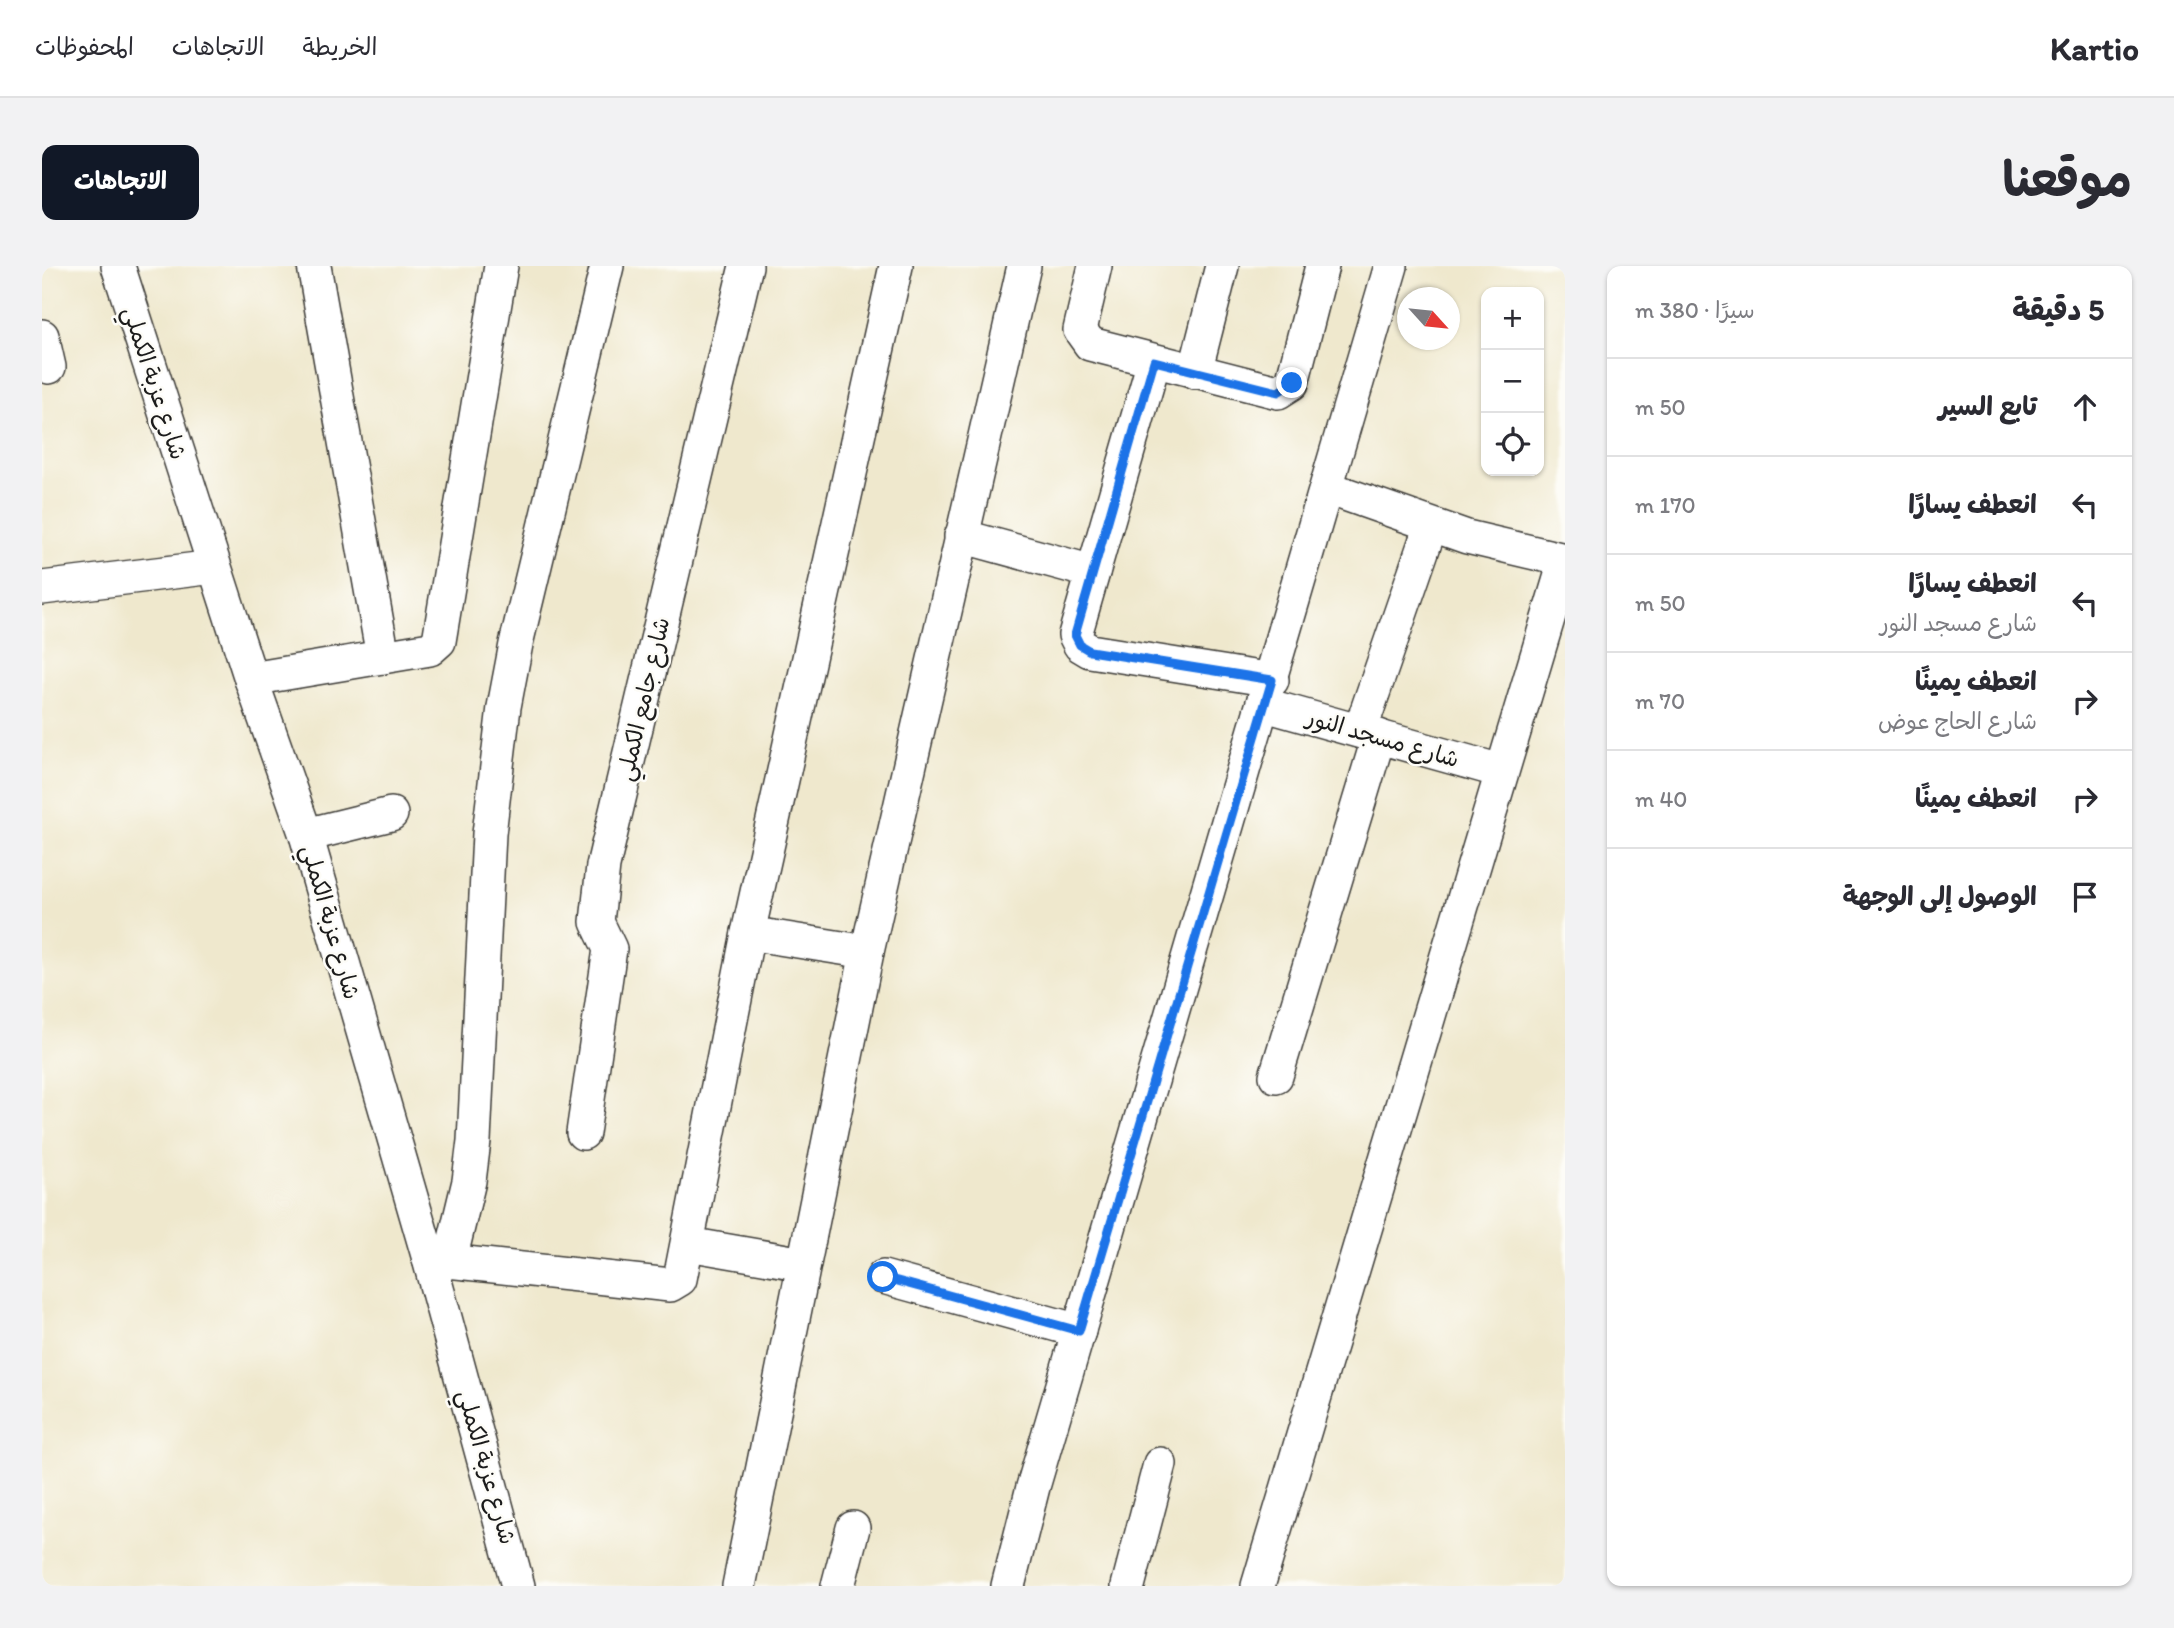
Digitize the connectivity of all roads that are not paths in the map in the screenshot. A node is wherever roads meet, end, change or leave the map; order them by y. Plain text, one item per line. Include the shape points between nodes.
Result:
1 (118, 266) edge
2 (314, 266) edge
3 (501, 266) edge
4 (607, 266) edge
5 (747, 266) edge
6 (896, 266) edge
7 (1024, 266) edge
8 (1095, 266) edge
9 (1222, 266) edge
10 (1322, 266) edge
11 (1391, 266) edge
12 (1154, 361) junction
13 (1195, 372) junction
14 (1328, 488) junction
15 (1431, 525) junction
16 (961, 536) junction
17 (1565, 561) edge
18 (214, 567) junction
19 (1093, 572) junction
20 (42, 588) edge
21 (1557, 619) edge
22 (383, 657) junction
23 (251, 679) junction
24 (1269, 692) junction
25 (1369, 734) junction
26 (1501, 771) junction
27 (391, 814) dead end
28 (306, 835) junction
29 (748, 933) junction
30 (867, 952) junction
31 (1276, 1076) dead end
32 (583, 1133) dead end
33 (688, 1244) junction
34 (439, 1259) junction
35 (804, 1264) junction
36 (883, 1277) dead end
37 (1079, 1331) junction
38 (1160, 1464) dead end
39 (853, 1528) dead end
40 (518, 1586) edge
41 (740, 1586) edge
42 (838, 1586) edge
43 (1008, 1586) edge
44 (1128, 1586) edge
45 (1258, 1586) edge

1 - 18 street, شارع عزبة الكملي
2 - 22 street
3 - 22 street via 442,635 430,649
4 - 34 street via 504,707 489,834 469,1181
5 - 32 street, شارع جامع الكملي via 603,866 597,922 610,949
6 - 29 street
7 - 16 street
8 - 12 street via 1081,336 1097,348
9 - 13 street
10 - 13 street via 1290,387 1278,392
11 - 14 street
12 - 13 street
12 - 19 street
14 - 15 street
14 - 24 street
15 - 17 street
15 - 25 street
16 - 19 street
16 - 30 street
17 - 21 street
18 - 20 street
18 - 23 street, شارع عزبة الكملي
19 - 24 street, شارع مسجد النور via 1075,635 1080,645
21 - 26 street
22 - 23 street
23 - 28 street, شارع عزبة الكملي
24 - 25 street, شارع مسجد النور
24 - 37 street
25 - 26 street, شارع مسجد النور
25 - 31 street
26 - 45 street
27 - 28 street
28 - 34 street, شارع عزبة الكملي
29 - 30 street
29 - 33 street
30 - 35 street
33 - 34 street via 680,1279 670,1285
33 - 35 street
34 - 40 street, شارع عزبة الكملي
35 - 41 street
36 - 37 street
37 - 43 street
38 - 44 street
39 - 42 street

